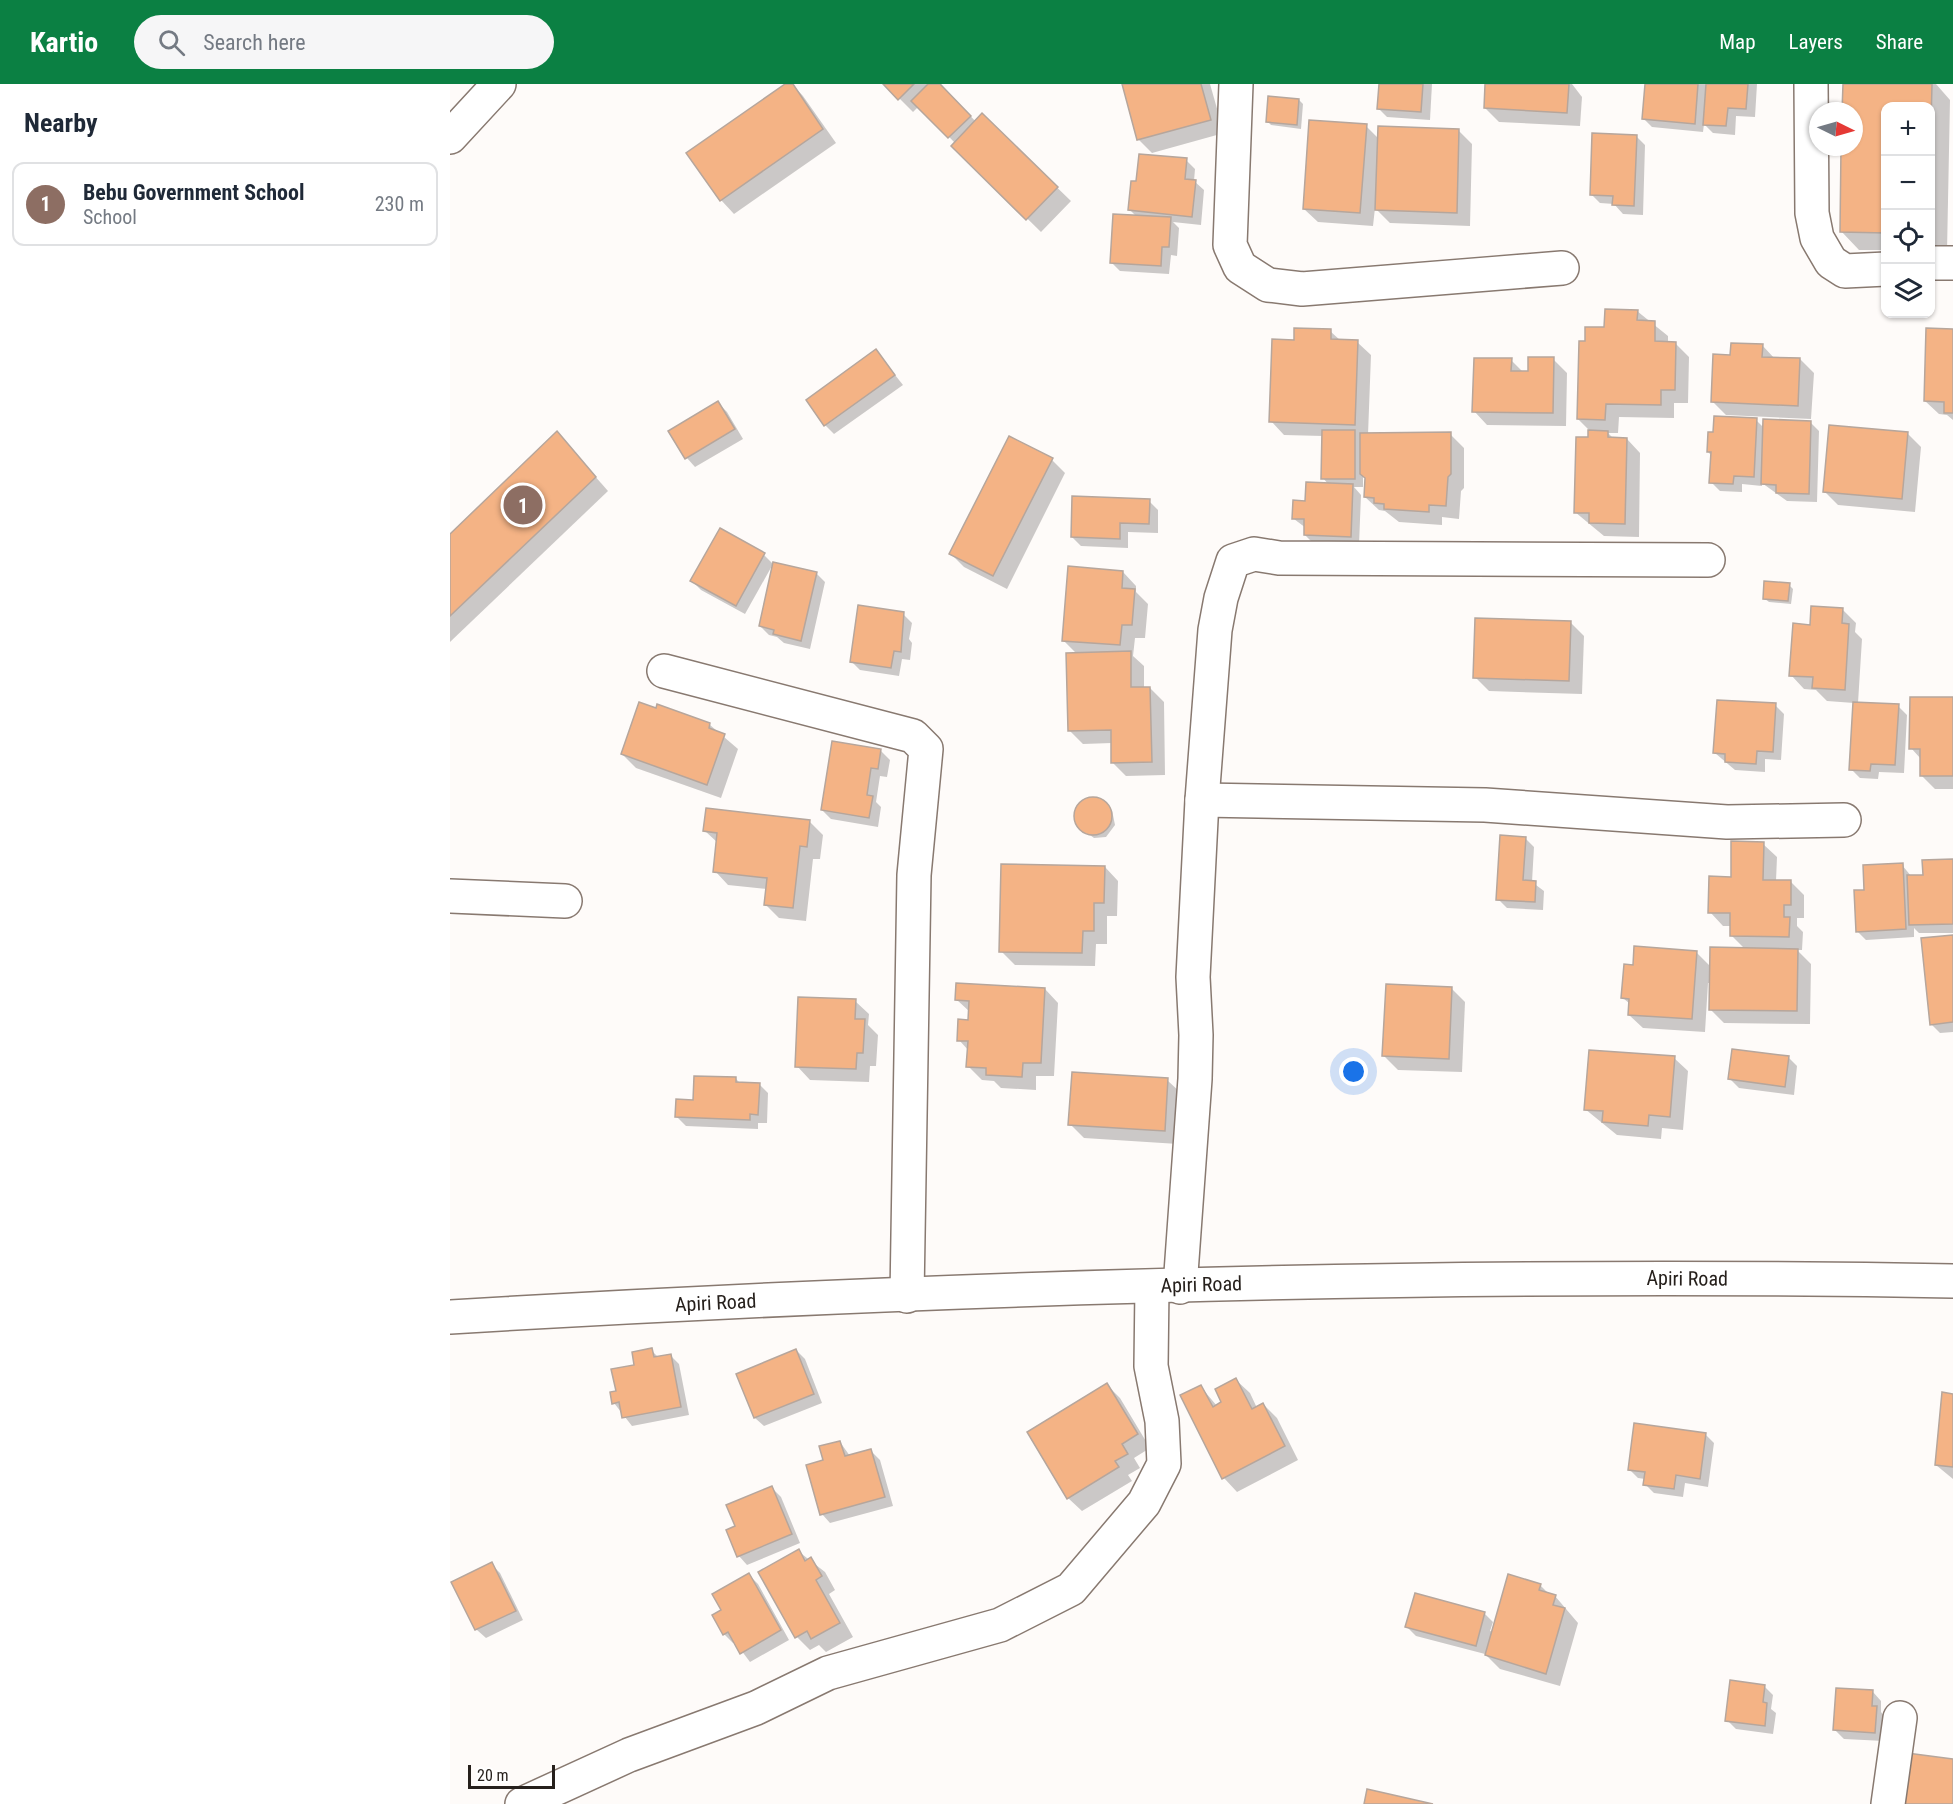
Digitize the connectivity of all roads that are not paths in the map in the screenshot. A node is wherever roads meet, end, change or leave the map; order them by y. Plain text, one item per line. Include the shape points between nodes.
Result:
1 (499, 84) edge
2 (1236, 84) edge
3 (1811, 84) edge
4 (450, 136) edge
5 (1953, 262) edge
6 (1935, 263) edge
7 (1562, 268) dead end
8 (1881, 269) edge
9 (1708, 560) dead end
10 (664, 671) dead end
11 (1202, 800) junction
12 (1844, 820) dead end
13 (450, 896) edge
14 (566, 901) dead end
15 (1953, 1281) edge
16 (1166, 1287) junction
17 (907, 1296) junction
18 (450, 1317) edge
19 (1900, 1718) dead end
20 (522, 1804) edge
21 (1888, 1804) edge

1 - 4 street
2 - 7 street via 1230,245 1240,267 1268,285 1302,289
3 - 8 street via 1812,213 1817,238 1831,262 1845,271
5 - 6 street
9 - 11 street via 1279,558 1254,554 1233,561 1215,630
10 - 17 street via 913,736 926,750 914,875
11 - 12 street via 1485,805 1727,822
11 - 16 street via 1194,945 1195,1078
13 - 14 street
15 - 16 street, Apiri Road via 1719,1277
16 - 17 street, Apiri Road
16 - 20 street via 1151,1366 1162,1420 1164,1464 1144,1503 1071,1589 1000,1625 828,1673 756,1708 629,1755
17 - 18 street, Apiri Road via 664,1304
19 - 21 street

